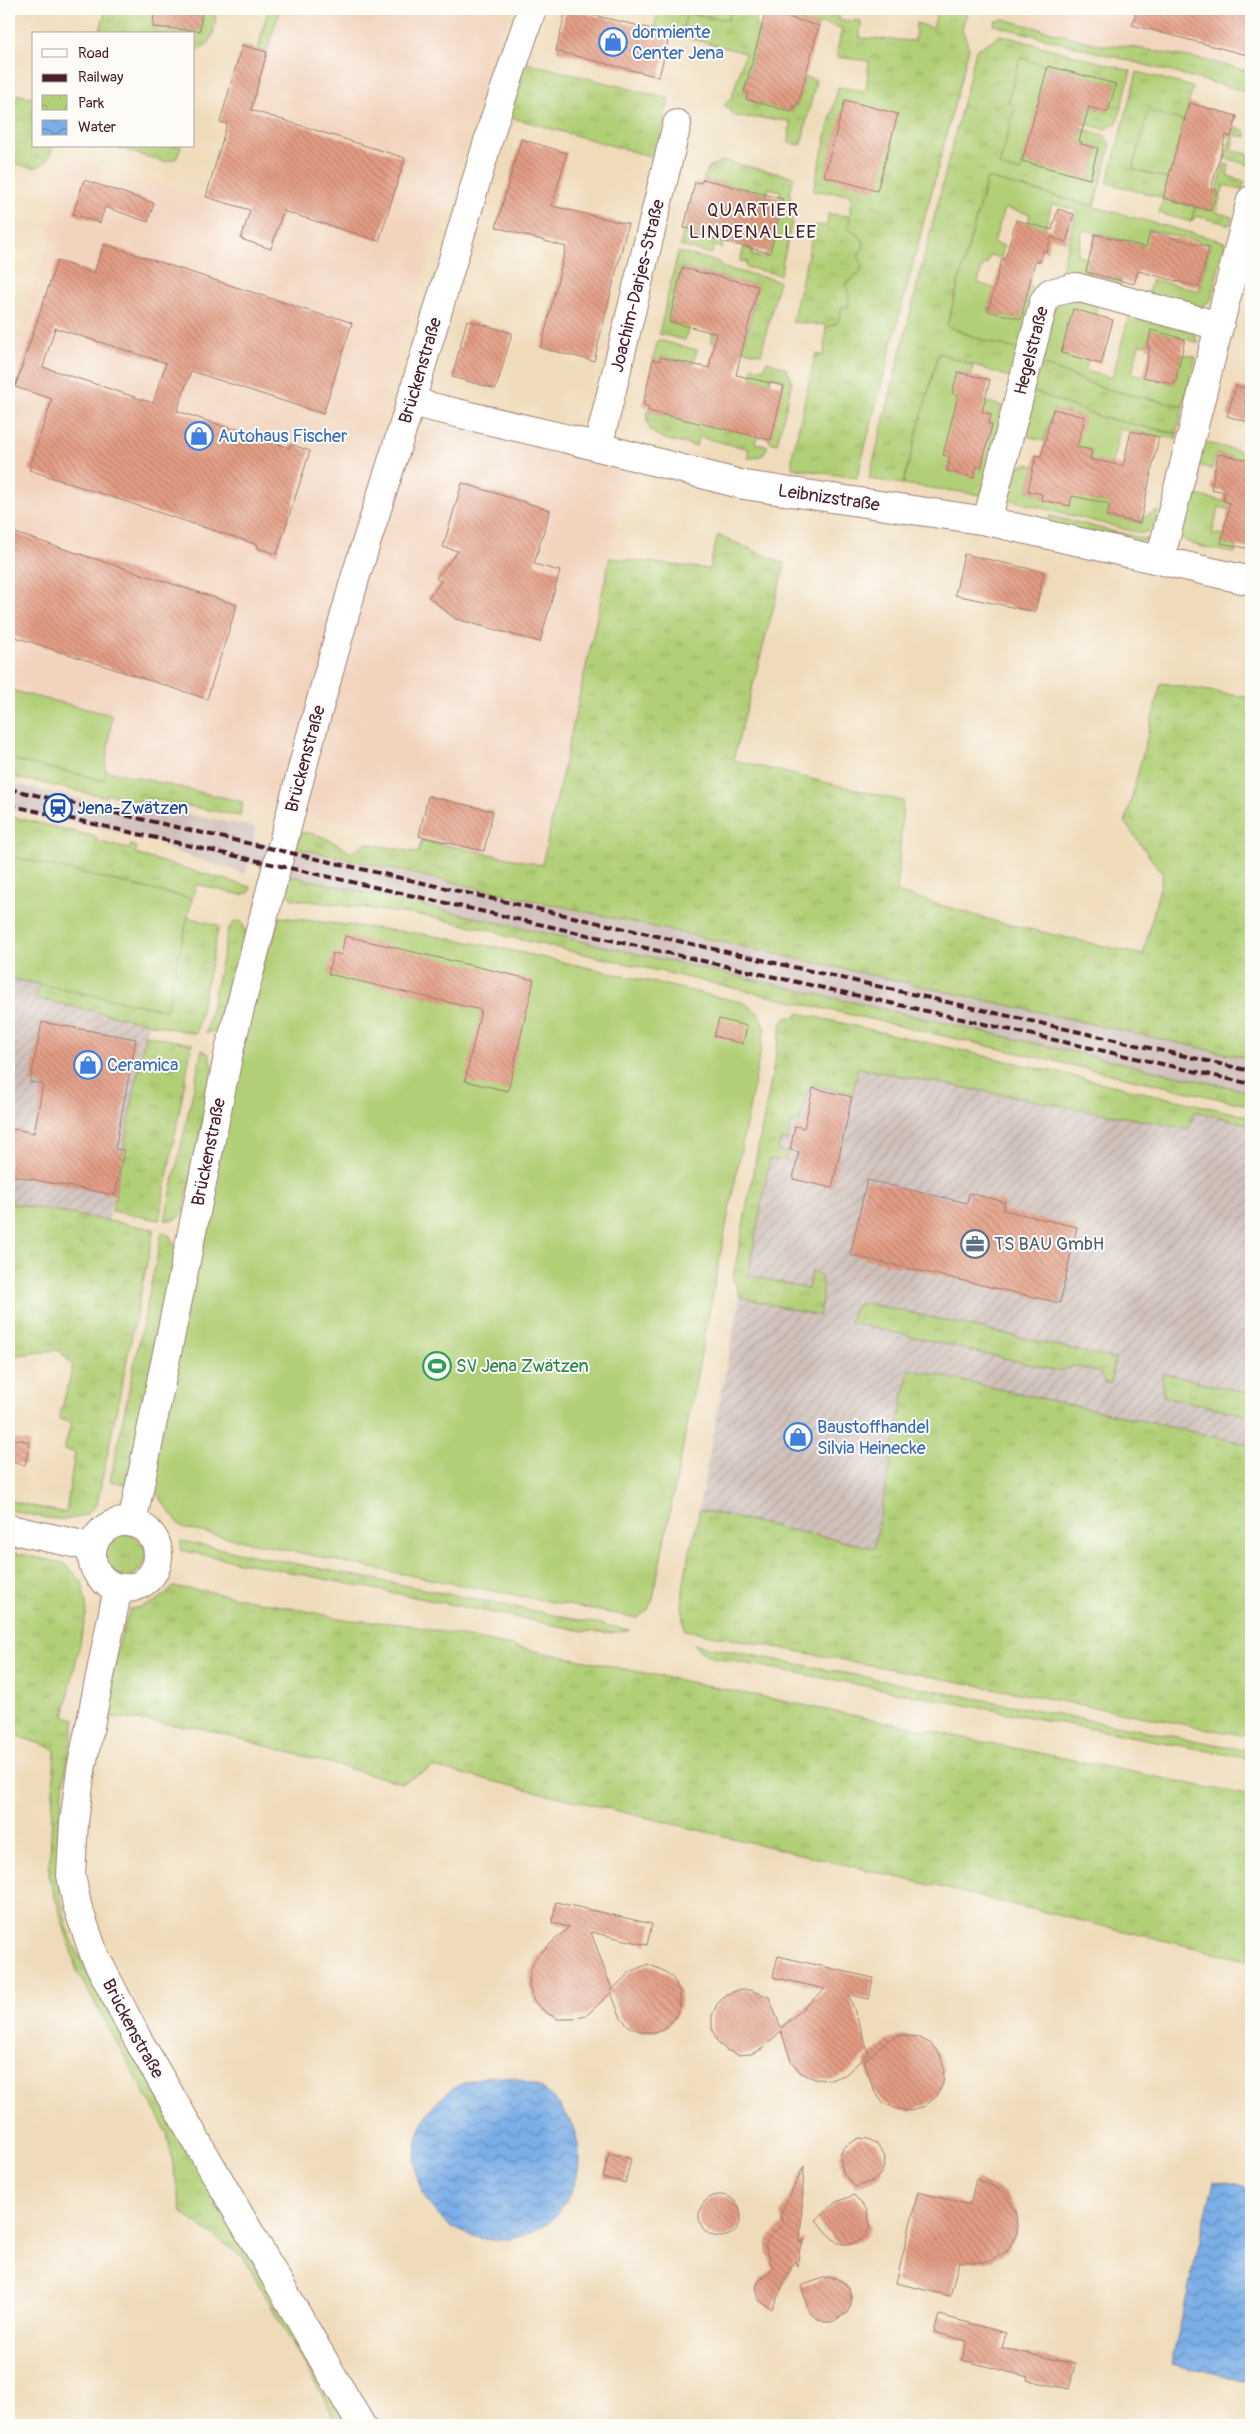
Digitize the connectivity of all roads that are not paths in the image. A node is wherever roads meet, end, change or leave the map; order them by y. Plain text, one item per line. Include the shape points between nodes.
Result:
1 (532, 9) edge
2 (677, 124) dead end
3 (1251, 200) edge
4 (1219, 326) junction
5 (410, 402) junction
6 (598, 447) junction
7 (987, 521) junction
8 (1160, 560) junction
9 (1251, 581) edge
10 (132, 1523) junction
11 (9, 1529) edge
12 (92, 1547) junction
13 (118, 1588) junction
14 (361, 2425) edge

1 - 5 street, Brückenstraße via 494,121
2 - 6 street, Joachim-Darjes-Straße
3 - 4 street
4 - 7 street, Hegelstraße via 1076,287 1050,293 1044,301
4 - 8 street
5 - 6 street, Leibnizstraße
5 - 10 street, Brückenstraße via 346,608 230,1047
6 - 7 street, Leibnizstraße via 744,485
7 - 8 street, Leibnizstraße
8 - 9 street, Leibnizstraße
10 - 12 street via 121,1522 102,1530
10 - 13 street via 141,1526 152,1537 158,1551 158,1562 148,1580 129,1588
11 - 12 street
12 - 13 street via 95,1569 109,1584
13 - 14 street, Brückenstraße via 81,1770 74,1822 71,1875 77,1905 94,1954 129,2023

